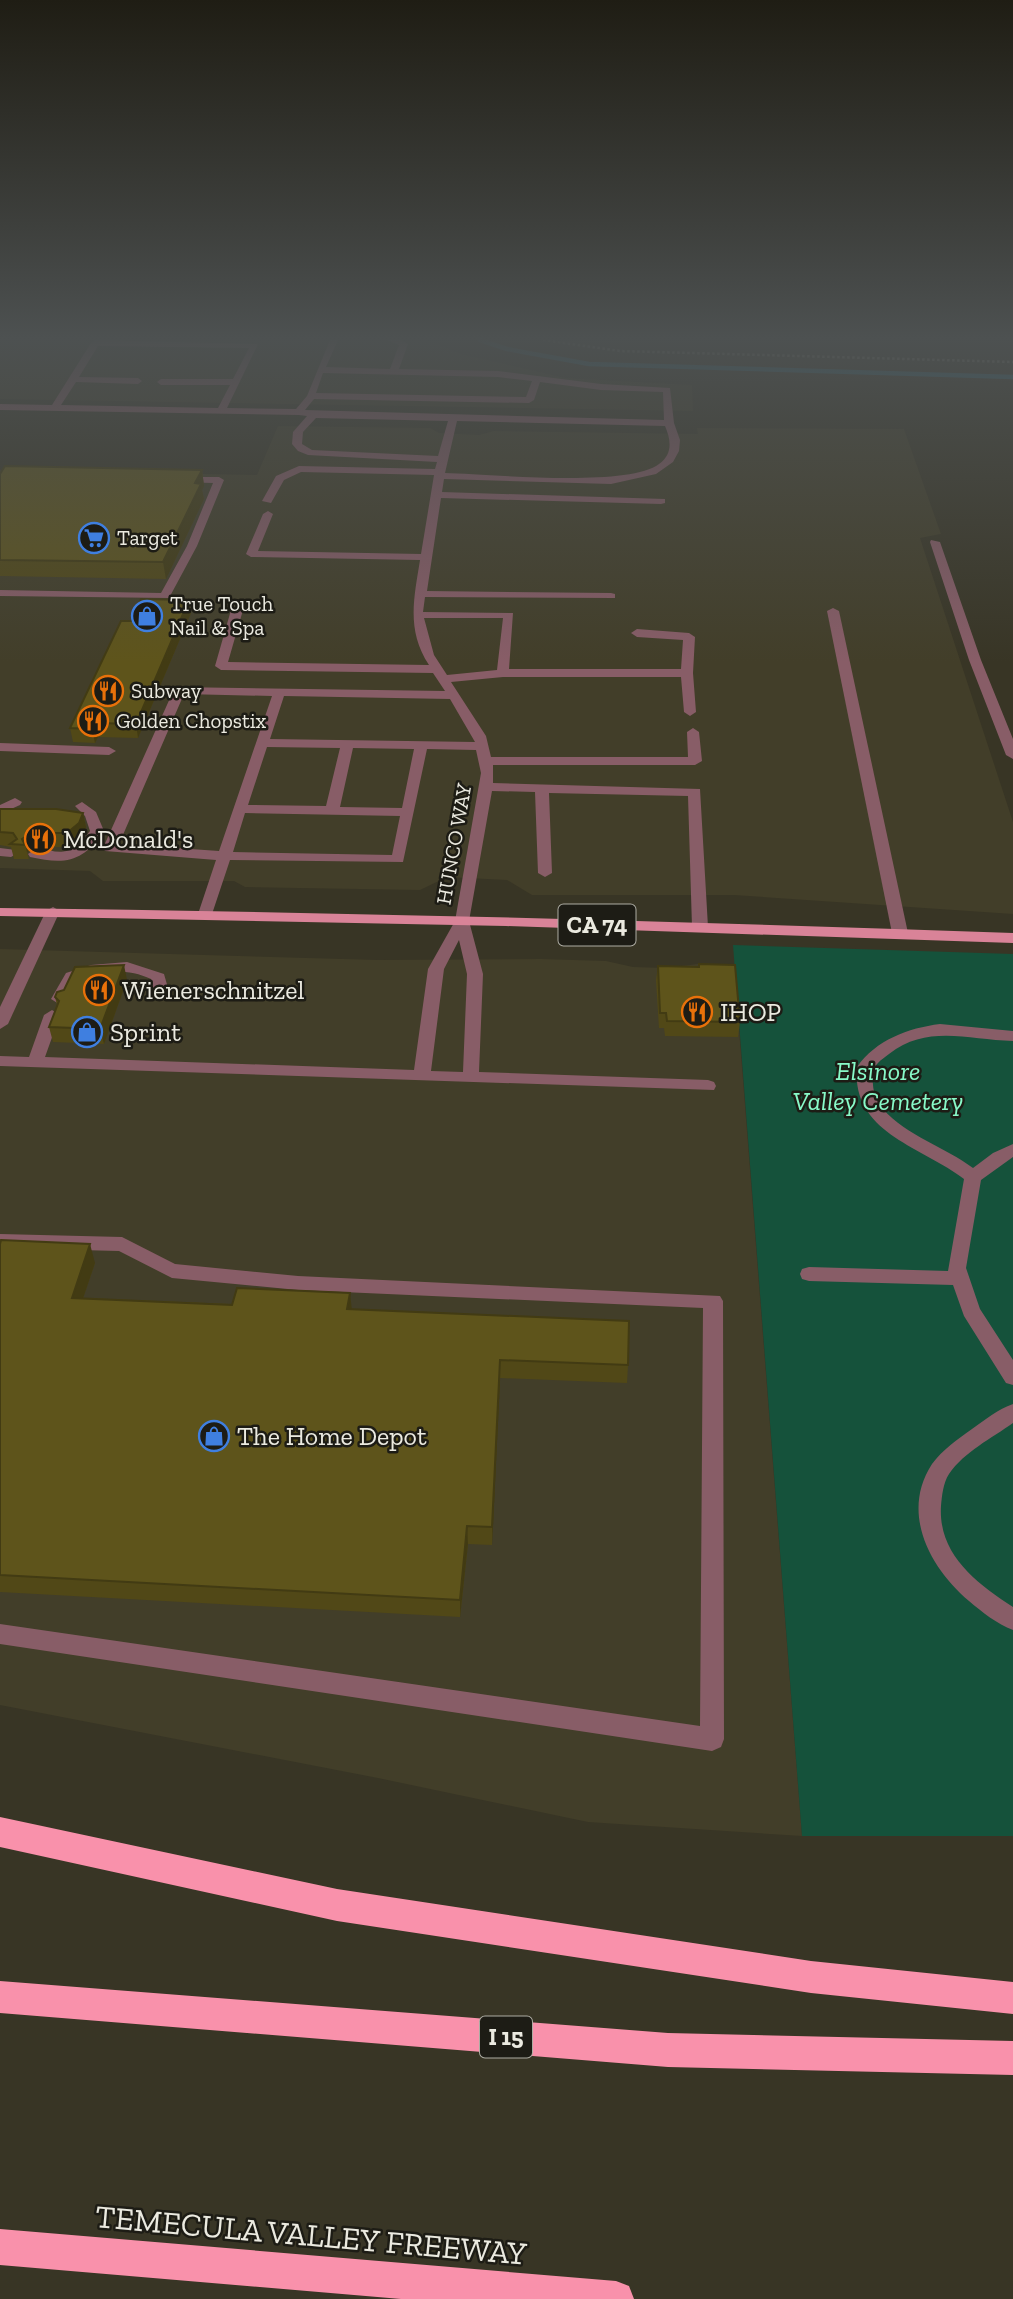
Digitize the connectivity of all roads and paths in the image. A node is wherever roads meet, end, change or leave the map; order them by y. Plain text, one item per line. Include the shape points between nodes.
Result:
1 (299, 447) edge
2 (445, 447) edge
3 (673, 447) edge
4 (442, 459) junction
5 (440, 474) junction
6 (165, 479) edge
7 (436, 495) junction
8 (267, 502) dead end
9 (661, 502) dead end
10 (268, 514) dead end
11 (936, 542) dead end
12 (426, 557) junction
13 (0, 593) edge
14 (420, 594) junction
15 (611, 596) dead end
16 (237, 610) dead end
17 (833, 611) dead end
18 (417, 615) junction
19 (637, 633) dead end
20 (503, 673) junction
21 (687, 673) junction
22 (440, 674) junction
23 (279, 692) junction
24 (455, 695) junction
25 (690, 712) dead end
26 (1008, 728) edge
27 (693, 732) dead end
28 (262, 743) junction
29 (347, 744) junction
30 (421, 745) junction
31 (482, 746) junction
32 (0, 747) edge
33 (109, 751) dead end
34 (1013, 755) edge
35 (485, 761) junction
36 (486, 787) junction
37 (542, 788) junction
38 (15, 802) dead end
39 (82, 806) dead end
40 (240, 809) junction
41 (0, 810) edge
42 (332, 811) junction
43 (407, 812) junction
44 (35, 854) edge
45 (224, 856) junction
46 (545, 873) dead end
47 (53, 911) junction
48 (0, 912) edge
49 (205, 914) junction
50 (462, 922) junction
51 (700, 927) junction
52 (901, 933) junction
53 (1013, 938) edge
54 (160, 988) dead end
55 (59, 999) edge
56 (52, 1015) edge
57 (0, 1024) edge
58 (1013, 1036) edge
59 (0, 1061) edge
60 (35, 1062) junction
61 (422, 1074) junction
62 (471, 1076) junction
63 (708, 1086) dead end
64 (1013, 1150) edge
65 (973, 1177) junction
66 (0, 1241) edge
67 (809, 1274) dead end
68 (960, 1278) junction
69 (1013, 1377) edge
70 (1013, 1412) edge
71 (1013, 1620) edge
72 (0, 1634) edge
73 (0, 1832) edge
74 (0, 1997) edge
75 (1013, 1998) edge
76 (1013, 2059) edge
77 (0, 2247) edge
78 (615, 2299) edge

1 - 4 street via 312,453
2 - 4 street, HUNCO WAY
3 - 5 street via 664,466 633,479
4 - 5 street, HUNCO WAY
5 - 7 street, HUNCO WAY
5 - 8 street via 299,470 279,478
6 - 13 street via 219,481 165,596
7 - 9 street
7 - 12 street, HUNCO WAY
10 - 12 street via 251,554
11 - 26 street via 975,660
12 - 14 street, HUNCO WAY
14 - 15 street
14 - 18 street, HUNCO WAY
16 - 22 street via 220,666
17 - 52 street
18 - 20 street via 509,615
18 - 22 street, HUNCO WAY via 428,655
19 - 21 street via 689,637
20 - 21 street
20 - 22 street
21 - 25 street
22 - 24 street, HUNCO WAY
23 - 24 street
23 - 28 street
23 - 45 street via 179,690 110,849
24 - 31 street, HUNCO WAY via 481,736
26 - 34 street
27 - 35 street via 695,761
28 - 29 street
28 - 40 street
29 - 30 street
29 - 42 street
30 - 31 street
30 - 43 street
31 - 35 street, HUNCO WAY
32 - 33 street
35 - 36 street, HUNCO WAY
36 - 37 street
36 - 50 street, HUNCO WAY
37 - 46 street
37 - 51 street via 695,792
38 - 41 street
39 - 44 street via 96,831 83,852 72,857
40 - 42 street
40 - 45 street
42 - 43 street
43 - 45 street via 398,859
45 - 49 street
47 - 48 main road, CA 74
47 - 49 main road, CA 74
47 - 57 street
49 - 50 main road, CA 74
50 - 51 main road, CA 74
50 - 61 street, HUNCO WAY via 436,969
50 - 62 street, HUNCO WAY via 474,974
51 - 52 main road, CA 74
52 - 53 main road, CA 74
54 - 55 street via 158,977 139,969 93,968 71,976
56 - 60 street
58 - 65 street via 927,1030 895,1040 865,1067 863,1088 882,1121
59 - 60 street
60 - 61 street
61 - 62 street
62 - 63 street
64 - 65 street
65 - 68 street via 960,1244
66 - 72 street via 121,1244 172,1271 298,1283 713,1301 712,1740
67 - 68 street
68 - 69 street via 971,1311
70 - 71 street via 941,1469 930,1506 932,1533 946,1564 981,1598
73 - 75 highway via 337,1905 811,1977
74 - 76 highway, I 15 via 668,2050
77 - 78 highway, TEMECULA VALLEY FREEWAY

